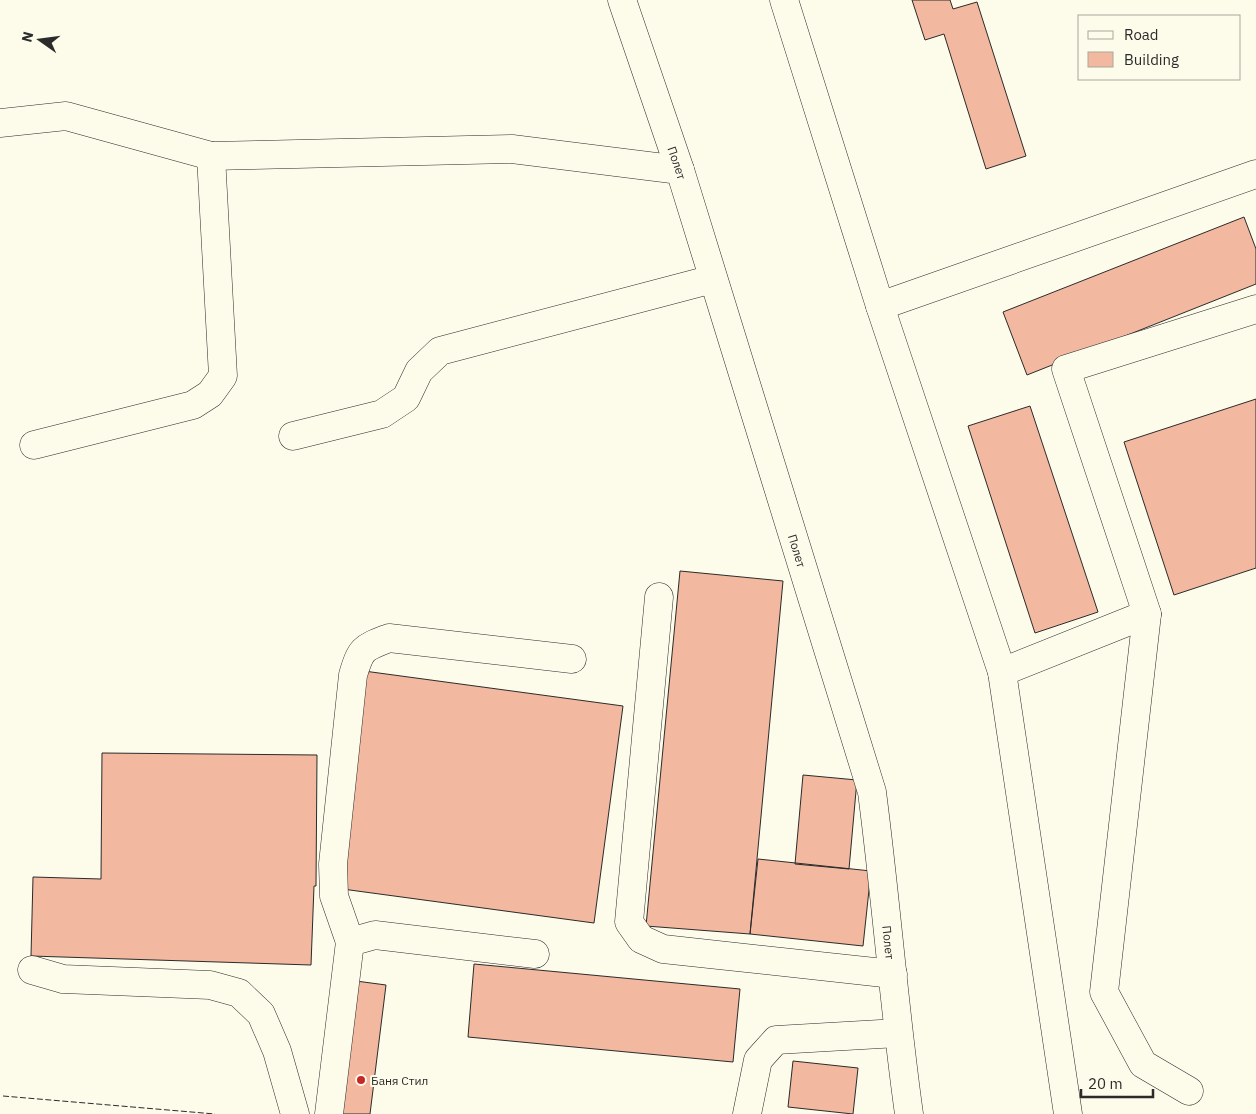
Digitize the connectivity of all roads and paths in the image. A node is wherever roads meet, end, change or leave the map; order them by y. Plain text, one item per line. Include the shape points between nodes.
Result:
1 (622, 0) edge
2 (784, 0) edge
3 (0, 123) edge
4 (211, 156) junction
5 (680, 170) junction
6 (1256, 174) edge
7 (713, 279) junction
8 (880, 306) junction
9 (1256, 309) edge
10 (292, 436) dead end
11 (34, 445) dead end
12 (659, 597) dead end
13 (1147, 614) junction
14 (572, 659) dead end
15 (1002, 672) junction
16 (350, 942) junction
17 (534, 954) dead end
18 (32, 970) dead end
19 (892, 974) junction
20 (898, 1034) junction
21 (1189, 1091) dead end
22 (295, 1114) edge
23 (329, 1114) edge
24 (747, 1114) edge
25 (909, 1114) edge
26 (1068, 1114) edge

1 - 5 street, Полет
2 - 8 street
3 - 4 street via 66,116
4 - 5 street via 512,149
4 - 11 street via 223,376 210,394 193,405
5 - 7 street, Полет
6 - 8 street
7 - 10 street via 440,352 419,371 406,398 382,414
7 - 19 street, Полет via 872,792
8 - 15 street
9 - 13 street via 1066,369
12 - 19 street via 629,922 641,939 663,949
13 - 15 street
13 - 21 street via 1104,992 1143,1064
14 - 16 street via 389,638 369,646 359,655 353,675 333,864 334,896
15 - 26 street
16 - 17 street via 375,935
16 - 23 street
18 - 22 street via 63,979 210,985 239,994 261,1014 277,1051
19 - 20 street, Полет
20 - 24 street via 776,1040 758,1060
20 - 25 street, Полет

